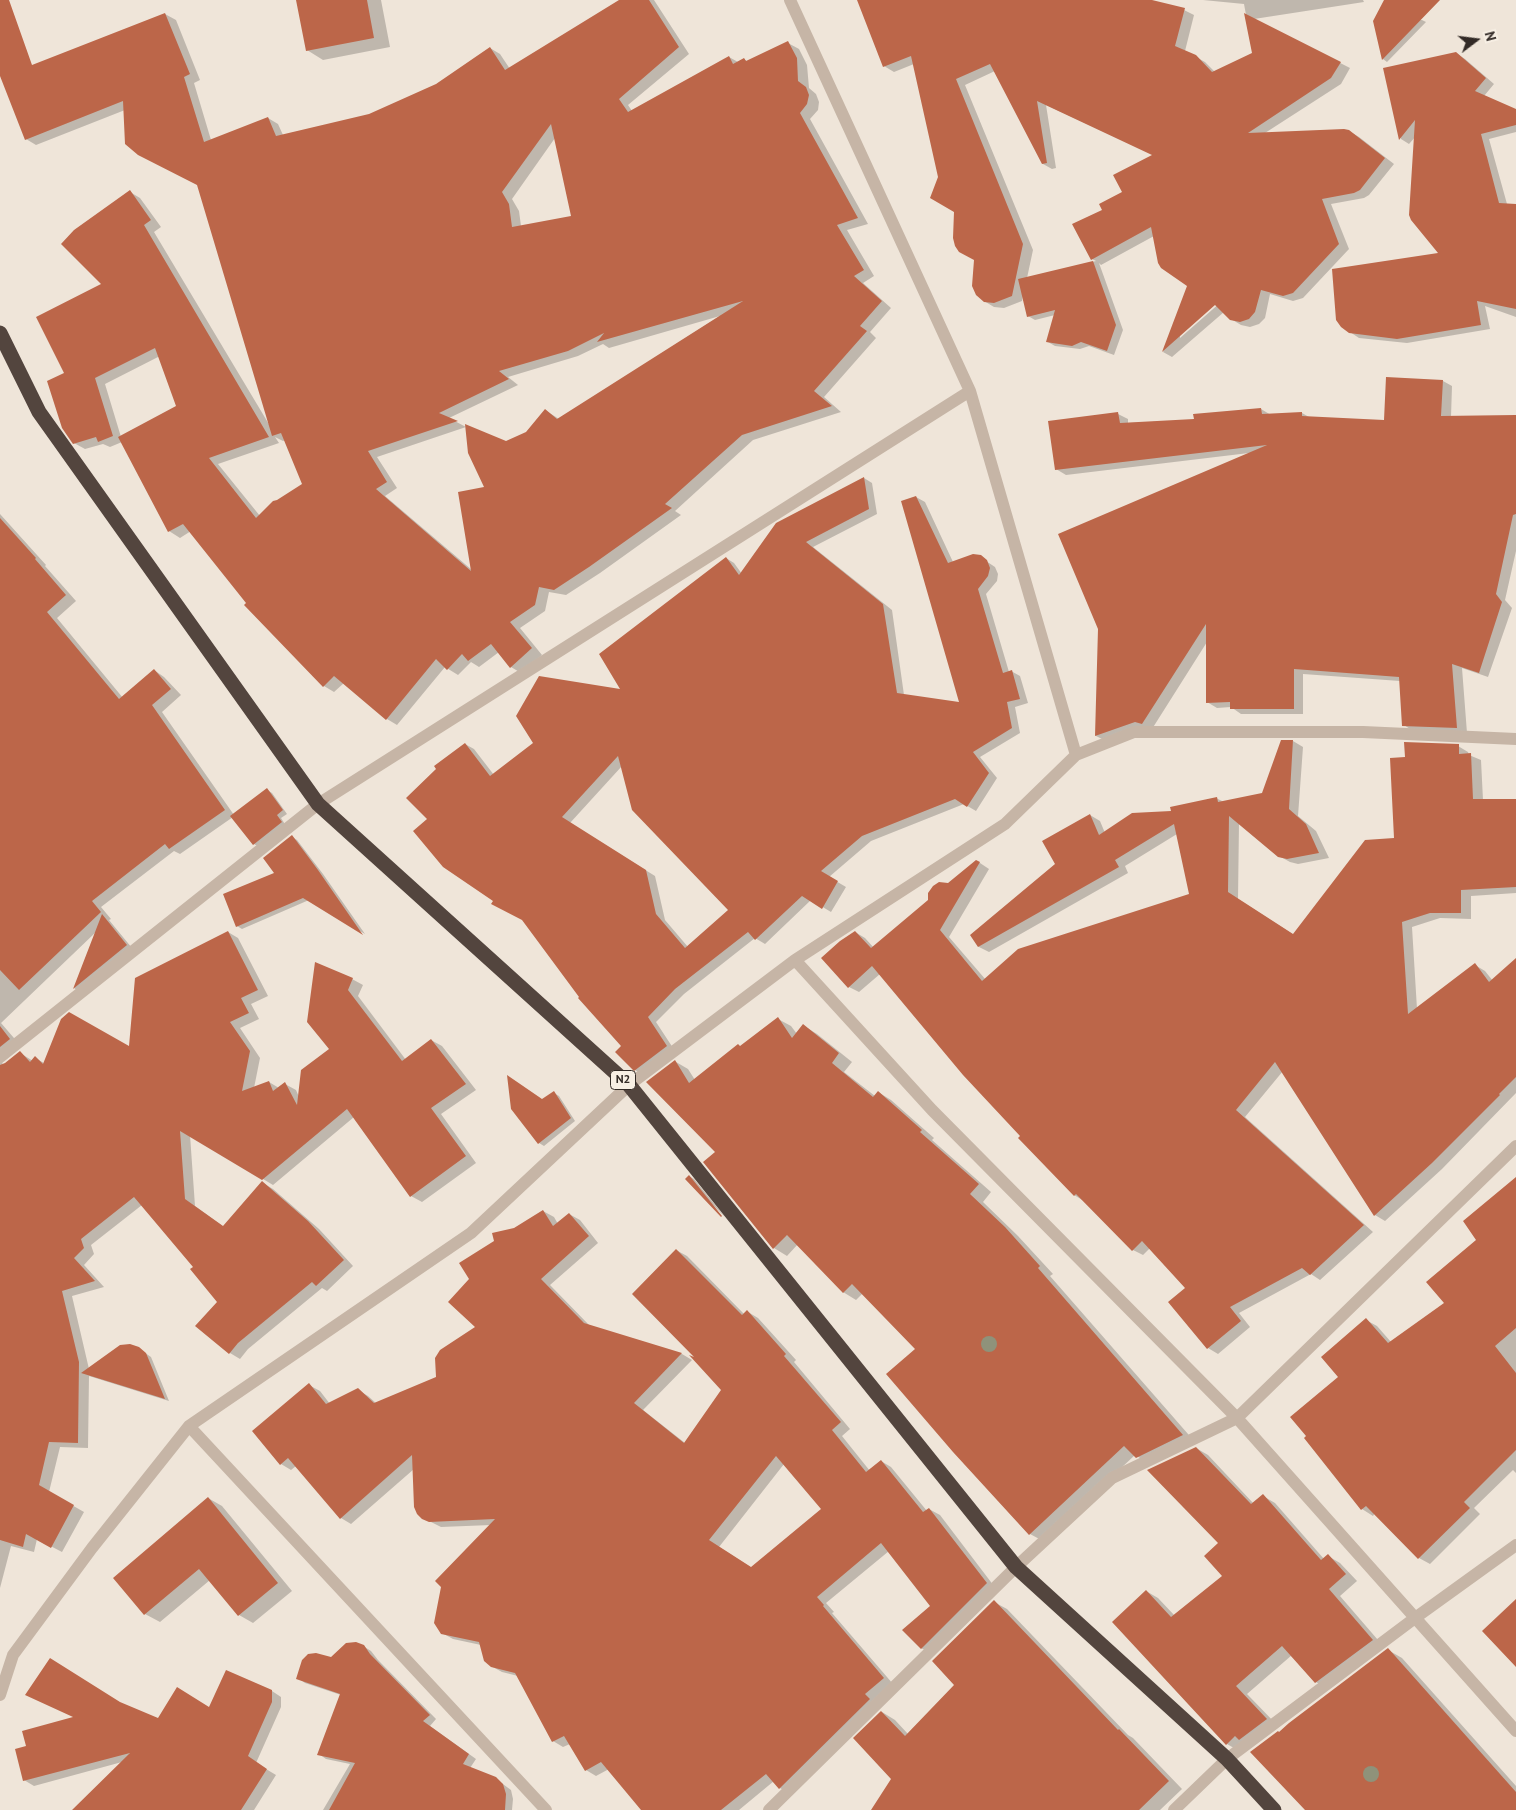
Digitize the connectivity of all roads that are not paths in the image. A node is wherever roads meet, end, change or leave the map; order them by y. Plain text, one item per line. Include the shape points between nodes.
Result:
1 (790, 0) edge
2 (0, 333) edge
3 (970, 390) junction
4 (1516, 738) edge
5 (1076, 756) junction
6 (318, 804) junction
7 (795, 960) junction
8 (0, 1057) edge
9 (629, 1085) junction
10 (1516, 1146) edge
11 (1237, 1418) junction
12 (189, 1426) junction
13 (1516, 1545) edge
14 (1016, 1566) junction
15 (1415, 1618) junction
16 (0, 1695) edge
17 (1516, 1731) edge
18 (1227, 1758) junction
19 (546, 1810) edge
20 (769, 1810) edge
21 (1174, 1810) edge
22 (1274, 1810) edge

1 - 3 street
2 - 6 highway, N2 via 40,412
3 - 5 street
3 - 6 street
4 - 5 street via 1363,732 1134,732
5 - 7 street via 1005,824
6 - 8 street
6 - 9 highway, N2
7 - 9 street
7 - 11 street via 932,1110
9 - 12 street via 470,1233
9 - 14 highway, N2
10 - 11 street
11 - 14 street via 1112,1478
11 - 15 street
12 - 16 street via 92,1548 13,1655
12 - 19 street
13 - 15 street
14 - 18 highway, N2
14 - 20 street
15 - 17 street
15 - 18 street
18 - 21 street
18 - 22 highway, N2

